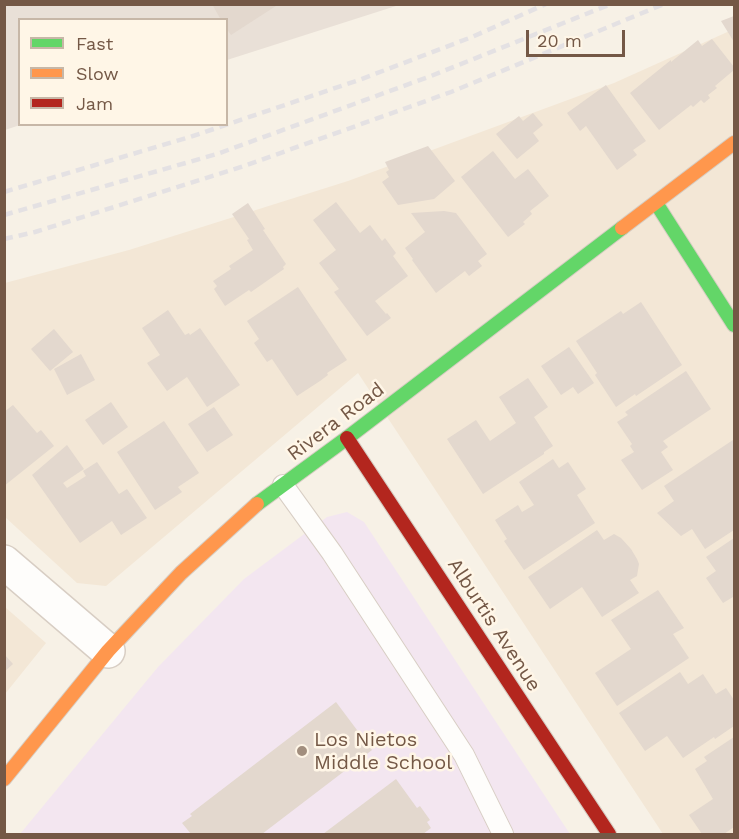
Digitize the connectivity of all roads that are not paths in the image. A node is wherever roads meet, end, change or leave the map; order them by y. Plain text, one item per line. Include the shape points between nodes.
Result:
1 (735, 142) edge
2 (656, 203) junction
3 (735, 325) edge
4 (347, 438) junction
5 (283, 485) junction
6 (4, 562) edge
7 (108, 651) junction
8 (4, 779) edge
9 (604, 833) edge
10 (503, 834) edge

1 - 2 street, Rivera Road
2 - 3 street
2 - 4 street, Rivera Road
4 - 5 street, Rivera Road
4 - 9 street, Alburtis Avenue
5 - 7 street, Rivera Road via 181,573
5 - 10 lane via 464,755
6 - 7 street
7 - 8 street, Rivera Road

